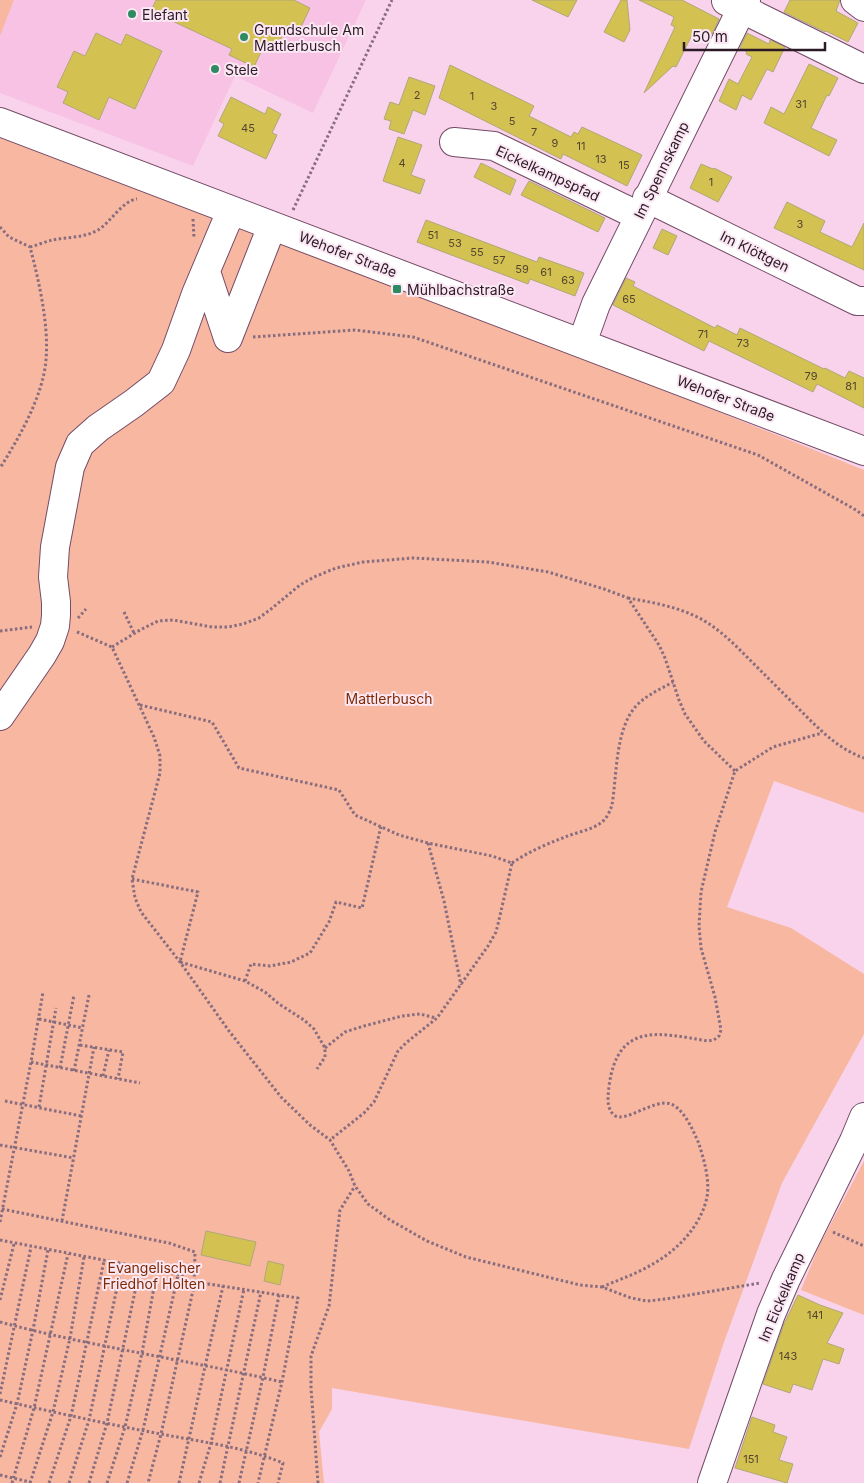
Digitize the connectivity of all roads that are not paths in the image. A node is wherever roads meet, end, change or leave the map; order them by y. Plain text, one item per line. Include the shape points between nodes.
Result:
1 (855, 0) edge
2 (737, 3) edge
3 (864, 7) edge
4 (864, 69) edge
5 (0, 122) edge
6 (454, 142) dead end
7 (643, 207) junction
8 (231, 211) junction
9 (278, 228) junction
10 (206, 272) junction
11 (864, 301) edge
12 (582, 343) junction
13 (864, 451) edge
14 (0, 716) edge
15 (864, 1117) edge
16 (712, 1483) edge

1 - 3 street
2 - 4 street
2 - 7 street, Im Spennskamp
5 - 8 street, Wehofer Straße via 194,207
6 - 7 street, Eickelkampspfad via 494,146
7 - 11 street, Im Klöttgen via 857,301
7 - 12 street, Im Spennskamp via 596,304
8 - 9 street, Wehofer Straße
8 - 10 street
9 - 10 street via 228,338
9 - 12 street, Wehofer Straße
10 - 14 street via 161,382 80,444 70,467 54,547 55,626 42,655
12 - 13 street, Wehofer Straße
15 - 16 street, Im Eickelkamp via 770,1314

